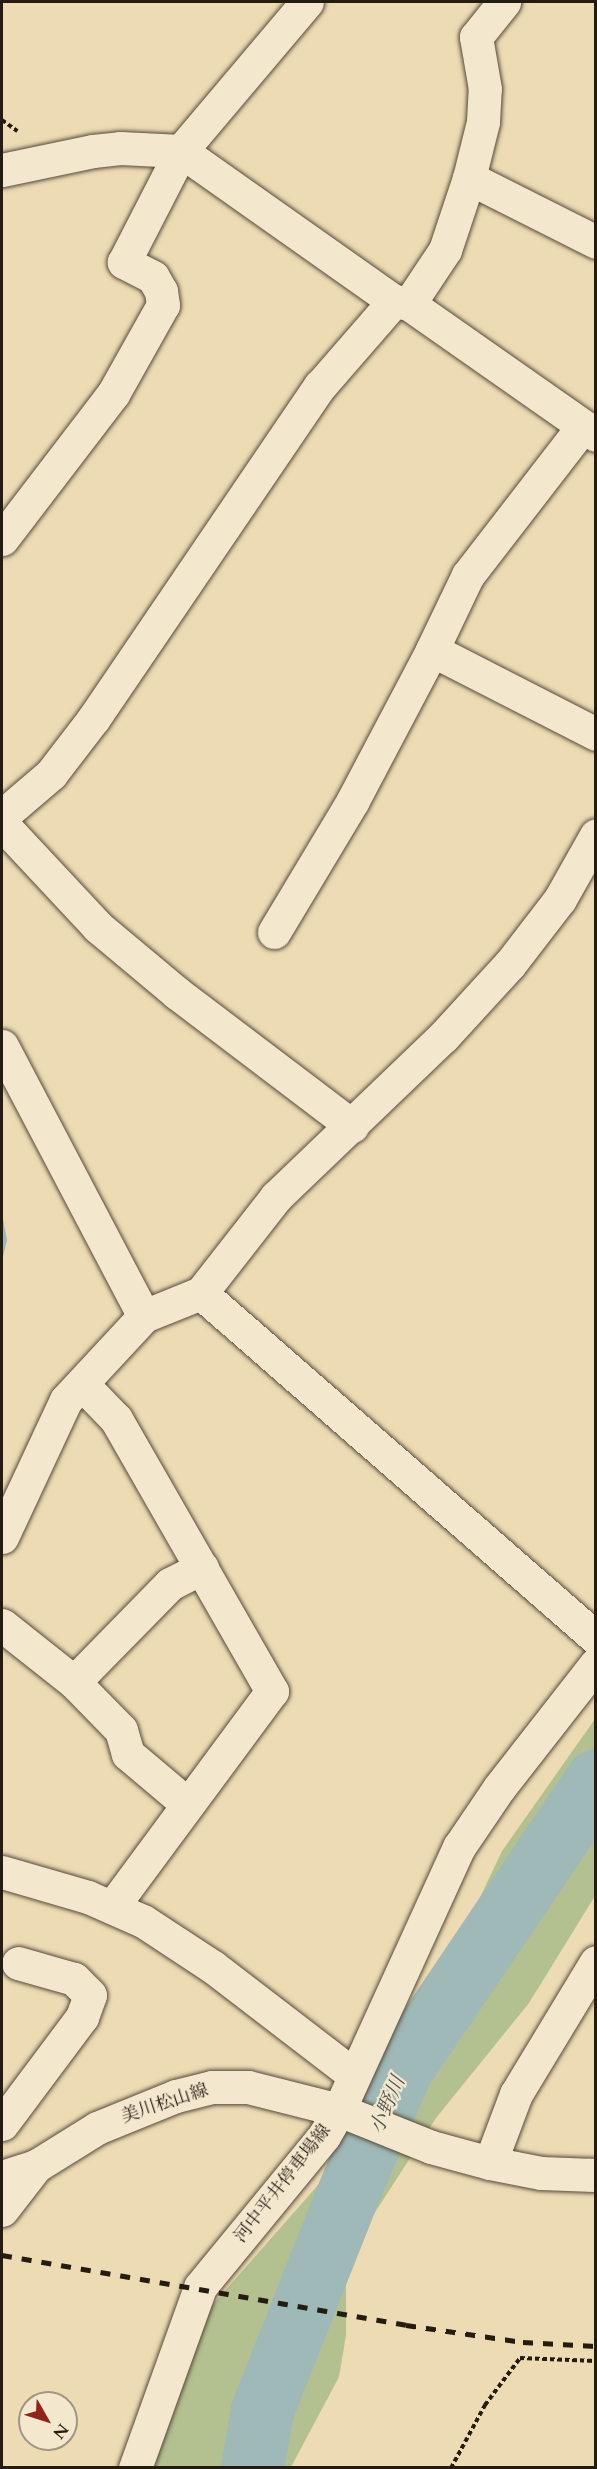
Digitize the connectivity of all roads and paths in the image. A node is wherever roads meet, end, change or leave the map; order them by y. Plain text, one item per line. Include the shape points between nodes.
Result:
1 (307, 2) edge
2 (504, 2) edge
3 (181, 151) junction
4 (2, 170) edge
5 (469, 178) junction
6 (596, 242) edge
7 (402, 302) junction
8 (590, 431) edge
9 (3, 535) edge
10 (432, 651) junction
11 (596, 734) edge
12 (2, 816) edge
13 (2, 824) edge
14 (596, 835) edge
15 (274, 932) dead end
16 (2, 1046) edge
17 (352, 1126) junction
18 (201, 1293) junction
19 (144, 1316) junction
20 (82, 1384) junction
21 (2, 1537) edge
22 (202, 1568) junction
23 (2, 1625) edge
24 (596, 1638) edge
25 (596, 1664) edge
26 (74, 1682) junction
27 (186, 1803) junction
28 (2, 1872) edge
29 (112, 1907) junction
30 (596, 1962) edge
31 (18, 1963) dead end
32 (354, 2075) junction
33 (346, 2112) junction
34 (2, 2124) edge
35 (490, 2163) junction
36 (36, 2166) junction
37 (596, 2175) edge
38 (2, 2177) edge
39 (2, 2210) edge
40 (596, 2361) edge
41 (135, 2468) edge
42 (451, 2468) edge

1 - 3 street
2 - 5 street via 476,37 485,89 483,122
3 - 4 street via 120,148
3 - 7 street
3 - 9 street via 124,262 153,277 163,305 113,394
5 - 6 street
5 - 7 street via 445,250
7 - 8 street
7 - 12 street via 320,386 94,718 51,774
8 - 10 street via 468,575
10 - 11 street
10 - 15 street via 352,802
13 - 17 street via 98,927 177,993
14 - 17 street via 560,899 510,964 443,1037
16 - 19 street
17 - 18 street via 276,1197
18 - 19 street
18 - 24 street
19 - 20 street
20 - 21 street via 66,1400
20 - 22 street via 117,1419
22 - 26 street via 170,1584
22 - 27 street via 272,1691
23 - 26 street
25 - 32 street via 459,1847
26 - 27 street via 121,1730 128,1754
27 - 29 street
28 - 29 street
29 - 32 street via 143,1921 213,1966
30 - 35 street via 516,2094
31 - 34 street via 74,1979 90,1995 82,2017
32 - 33 street
33 - 35 street, 河中平井停車場線 via 431,2146
33 - 36 street, 美川松山線 via 248,2087 212,2087 176,2096 97,2128
33 - 41 street, 河中平井停車場線 via 200,2287
35 - 37 street, 河中平井停車場線 via 541,2173
36 - 38 street, 美川松山線
36 - 39 street
40 - 42 path via 520,2358 486,2405

